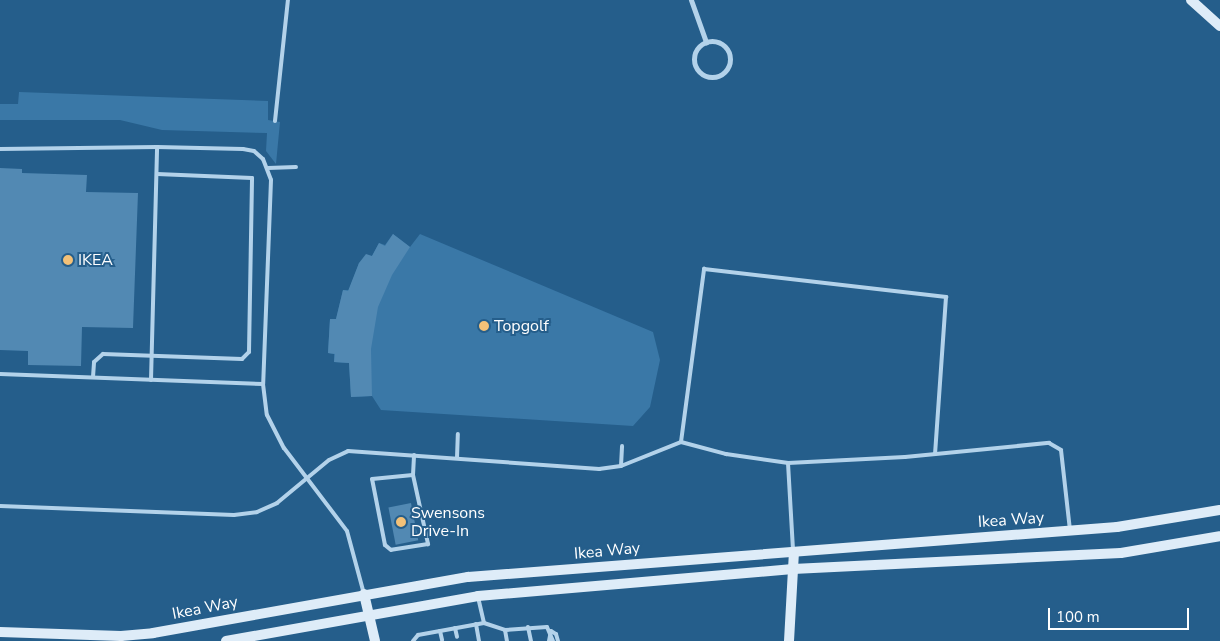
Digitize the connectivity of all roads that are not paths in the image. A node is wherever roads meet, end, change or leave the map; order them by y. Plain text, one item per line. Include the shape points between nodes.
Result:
1 (288, 0) edge
2 (691, 0) edge
3 (1191, 0) edge
4 (1220, 26) edge
5 (706, 42) junction
6 (275, 121) dead end
7 (157, 147) junction
8 (0, 149) edge
9 (296, 167) dead end
10 (268, 168) junction
11 (156, 174) junction
12 (152, 356) junction
13 (0, 374) edge
14 (94, 377) junction
15 (151, 380) junction
16 (263, 384) junction
17 (458, 434) dead end
18 (681, 442) junction
19 (622, 446) dead end
20 (935, 454) junction
21 (414, 455) junction
22 (457, 458) junction
23 (788, 463) junction
24 (621, 466) junction
25 (413, 475) junction
26 (306, 481) junction
27 (0, 506) edge
28 (1220, 510) edge
29 (1070, 531) junction
30 (1220, 536) edge
31 (794, 552) junction
32 (793, 569) junction
33 (364, 594) junction
34 (478, 596) junction
35 (369, 614) junction
36 (484, 623) junction
37 (476, 624) junction
38 (455, 628) junction
39 (528, 628) junction
40 (505, 630) junction
41 (440, 631) junction
42 (0, 632) edge
43 (551, 632) junction
44 (423, 634) junction
45 (457, 637) dead end
46 (442, 640) edge
47 (226, 641) edge
48 (375, 641) edge
49 (413, 641) edge
50 (425, 641) edge
51 (479, 641) edge
52 (508, 641) edge
53 (530, 641) edge
54 (549, 641) edge
55 (553, 641) edge
56 (558, 641) edge
57 (789, 641) edge

1 - 6 lane
2 - 5 street
3 - 4 main road
5 - 5 street via 723,43 730,55 727,70 719,76 705,76 695,65 697,48
7 - 8 lane
7 - 10 lane via 243,149 254,152
7 - 11 lane
9 - 10 lane
10 - 16 lane via 271,180
11 - 12 lane
11 - 12 lane via 247,176 254,182 254,203 247,357
12 - 14 lane via 103,354 94,362
12 - 15 lane
13 - 14 lane
14 - 15 lane
15 - 16 lane
16 - 26 lane via 267,415
17 - 22 lane
18 - 20 lane via 704,269 946,297
18 - 23 lane via 726,454
18 - 24 lane
19 - 24 lane
20 - 23 lane
20 - 29 lane via 1049,443 1056,446 1061,450
21 - 22 lane
21 - 25 lane
21 - 26 lane via 348,451 329,460
22 - 24 lane via 599,469
23 - 31 lane
25 - 25 lane via 372,479 386,545 391,550 428,544
26 - 27 lane via 277,503 257,512 234,515
26 - 33 lane via 347,531
28 - 29 main road, Ikea Way via 1117,527
29 - 31 main road, Ikea Way
30 - 32 main road, Ikea Way via 1121,553
31 - 32 main road
31 - 33 main road, Ikea Way via 468,577
32 - 34 main road, Ikea Way
32 - 57 main road
33 - 35 main road
33 - 42 main road, Ikea Way via 153,633 121,636
34 - 35 main road, Ikea Way
34 - 36 lane
35 - 47 main road, Ikea Way
35 - 48 main road
36 - 37 lane
36 - 40 lane
37 - 38 lane
37 - 51 lane
38 - 41 lane
38 - 45 lane
39 - 40 lane
39 - 43 lane via 547,627
39 - 53 lane
40 - 52 lane
41 - 44 lane
41 - 46 lane
43 - 54 lane
43 - 55 lane
43 - 56 lane via 556,634
44 - 49 lane
44 - 50 lane

